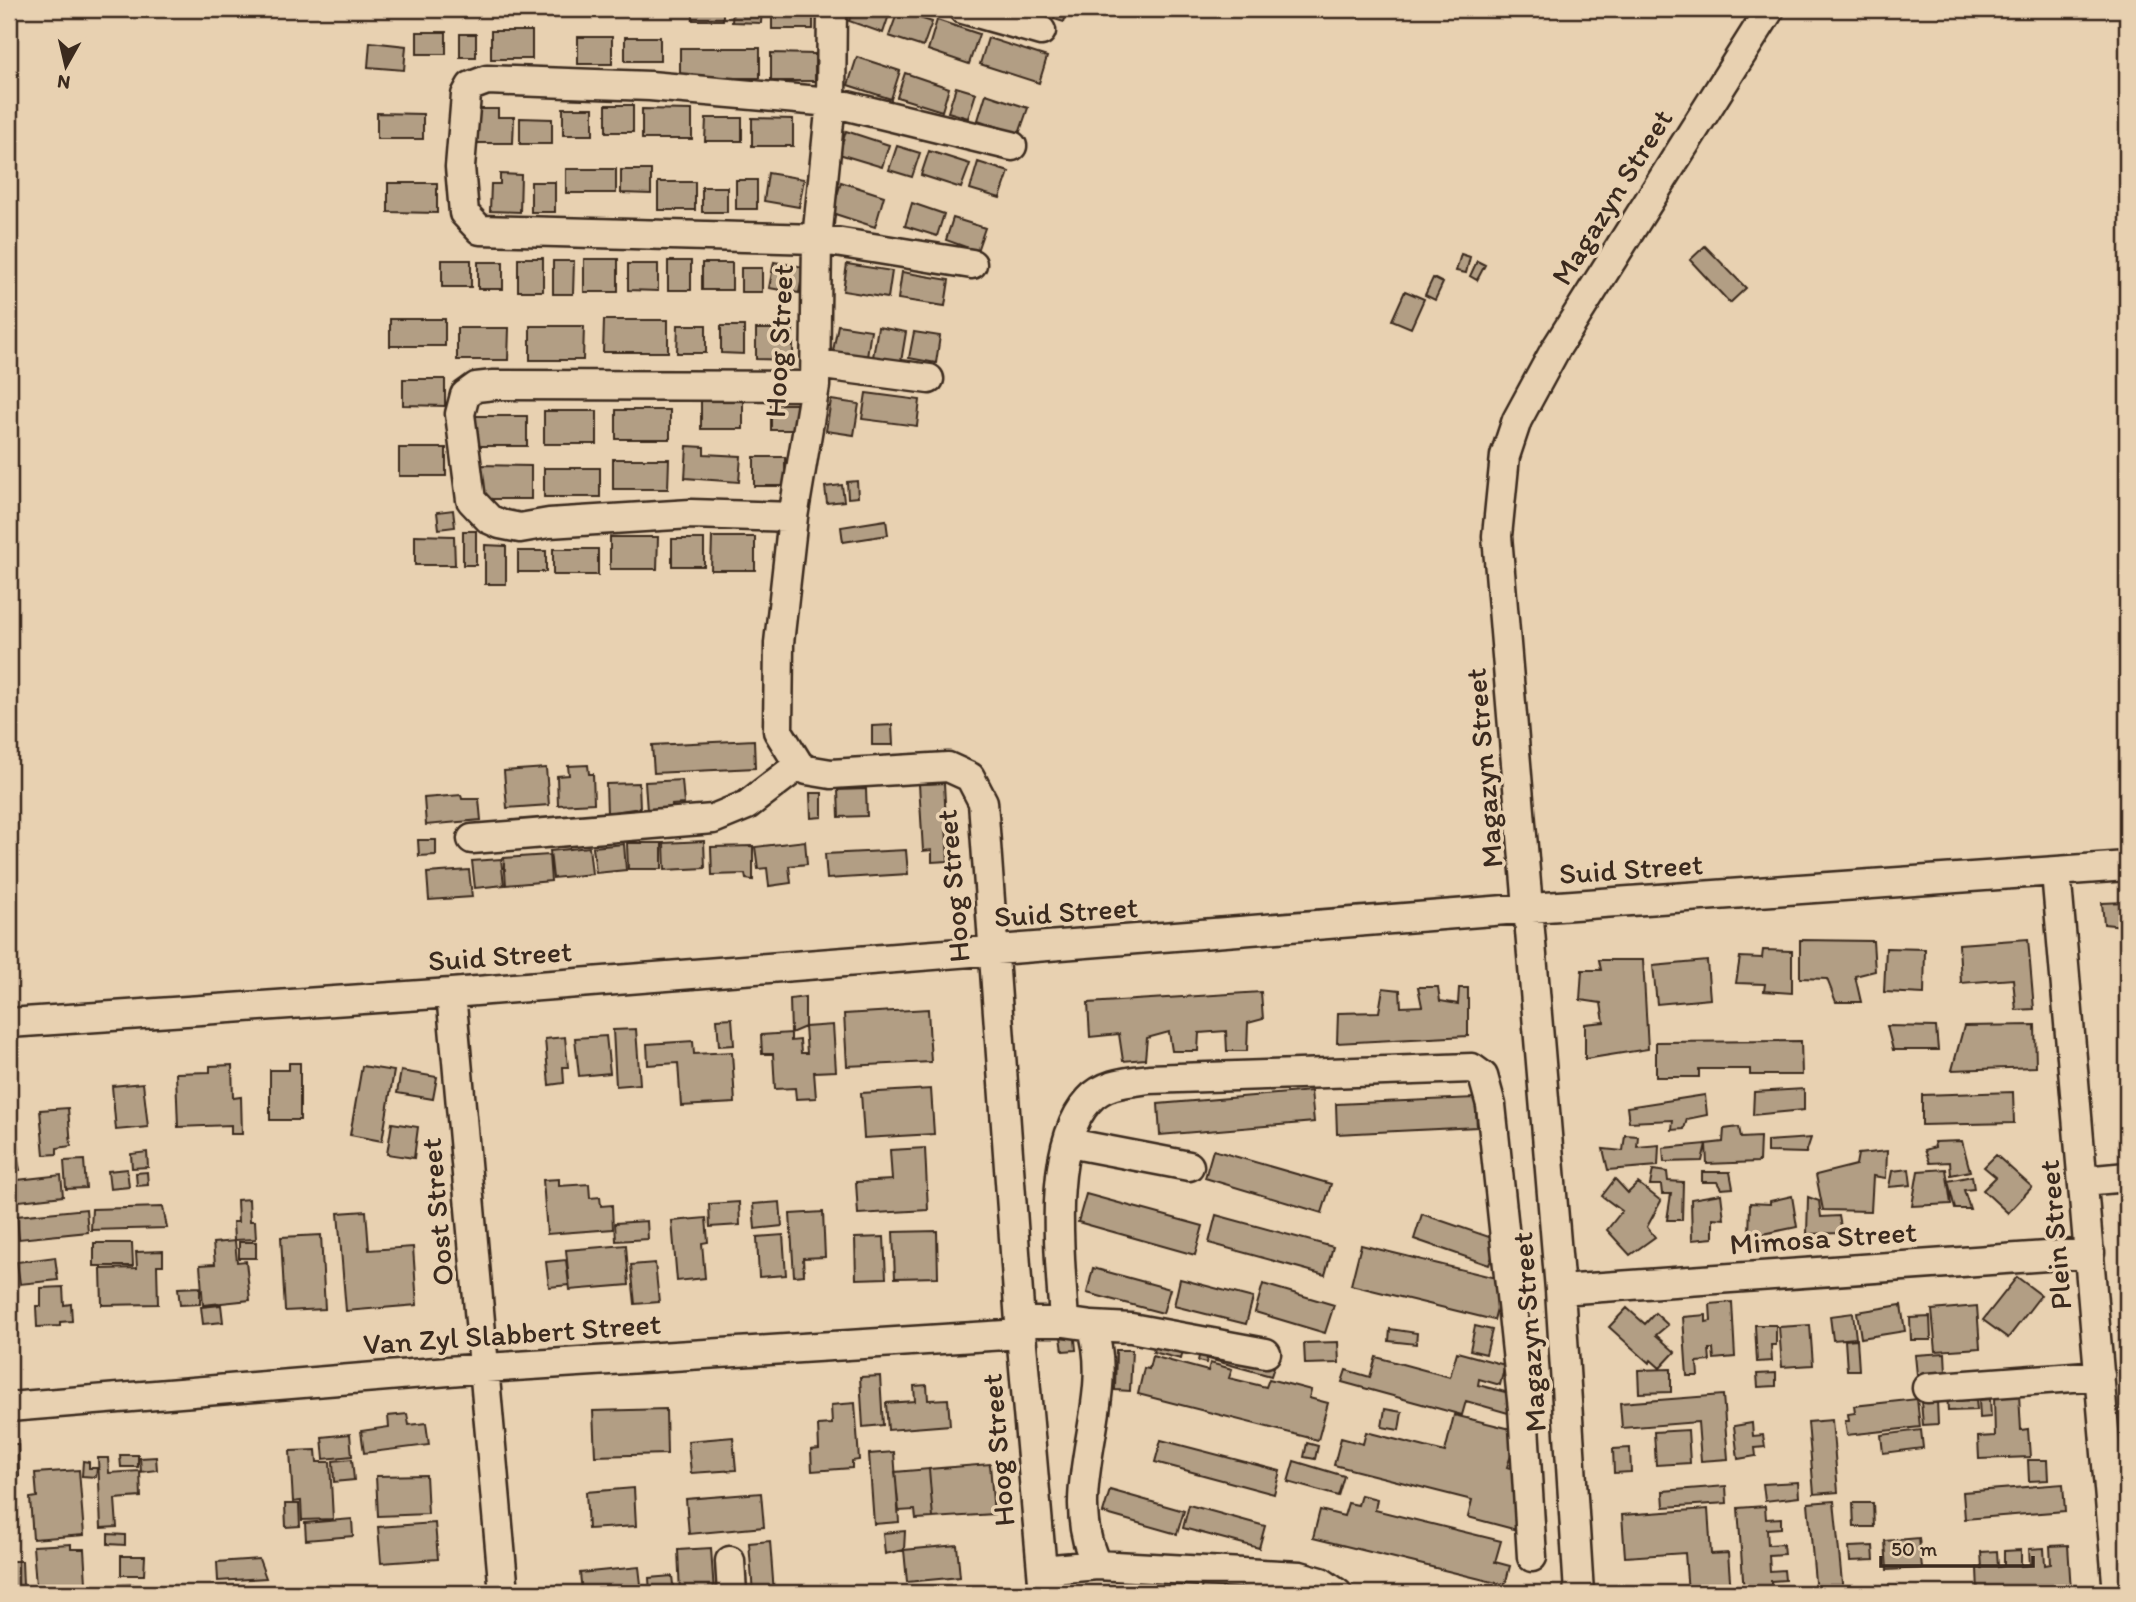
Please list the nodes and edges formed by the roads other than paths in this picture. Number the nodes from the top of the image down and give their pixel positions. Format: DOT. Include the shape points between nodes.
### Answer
graph roads {
  1 [pos="832,9"];
  2 [pos="963,9"];
  3 [pos="1770,9"];
  4 [pos="1041,31"];
  5 [pos="831,102"];
  6 [pos="1012,146"];
  7 [pos="817,239"];
  8 [pos="972,264"];
  9 [pos="815,375"];
  10 [pos="929,379"];
  11 [pos="793,517"];
  12 [pos="799,765"];
  13 [pos="471,839"];
  14 [pos="2127,866"];
  15 [pos="2056,872"];
  16 [pos="1531,908"];
  17 [pos="993,950"];
  18 [pos="451,993"];
  19 [pos="9,1023"];
  20 [pos="1069,1143"];
  21 [pos="1189,1166"];
  22 [pos="2127,1177"];
  23 [pos="2084,1181"];
  24 [pos="2090,1253"];
  25 [pos="1560,1290"];
  26 [pos="1064,1322"];
  27 [pos="1092,1326"];
  28 [pos="1021,1328"];
  29 [pos="1266,1353"];
  30 [pos="485,1368"];
  31 [pos="2100,1375"];
  32 [pos="1927,1388"];
  33 [pos="9,1407"];
  34 [pos="1532,1557"];
  35 [pos="730,1561"];
  36 [pos="1097,1565"];
  37 [pos="1043,1582"];
  38 [pos="503,1593"];
  39 [pos="732,1593"];
  40 [pos="1337,1593"];
  41 [pos="1579,1593"];
  42 [pos="2118,1593"];
  1 -- 5 [label="street, Hoog Street"];
  2 -- 4 [label="street"];
  3 -- 16 [label="street, Magazyn Street" via="1555,350 1517,420 1505,456 1497,536"];
  5 -- 6 [label="street"];
  5 -- 7 [label="street, Hoog Street"];
  5 -- 7 [label="street" via="650,86 487,80 471,86 463,106 460,167 464,213 480,230"];
  7 -- 8 [label="street"];
  7 -- 9 [label="street, Hoog Street"];
  9 -- 10 [label="street"];
  9 -- 11 [label="street, Hoog Street"];
  9 -- 11 [label="street" via="494,385 476,387 465,395 460,414 471,499 489,519 509,527 691,514"];
  11 -- 12 [label="street, Hoog Street" via="777,685 778,731"];
  12 -- 13 [label="street" via="747,805 713,820"];
  12 -- 17 [label="street, Hoog Street" via="831,774 948,767 970,777 983,802"];
  14 -- 15 [label="street, Suid Street"];
  15 -- 16 [label="street, Suid Street"];
  15 -- 23 [label="street, Plein Street"];
  16 -- 17 [label="street, Suid Street"];
  16 -- 25 [label="street, Magazyn Street"];
  17 -- 18 [label="street, Suid Street"];
  17 -- 28 [label="street, Hoog Street"];
  18 -- 19 [label="street, Suid Street"];
  18 -- 30 [label="street, Oost Street"];
  20 -- 21 [label="street"];
  20 -- 26 [label="street" via="1059,1199"];
  20 -- 34 [label="street" via="1088,1101 1113,1085 1149,1079 1464,1066 1479,1072 1491,1105 1523,1409"];
  22 -- 23 [label="street"];
  23 -- 24 [label="street, Plein Street"];
  24 -- 25 [label="street, Mimosa Street"];
  24 -- 31 [label="street, Plein Street"];
  25 -- 41 [label="street, Magazyn Street"];
  26 -- 27 [label="street, Van Zyl Slabbert Street"];
  26 -- 28 [label="street, Van Zyl Slabbert Street"];
  27 -- 29 [label="street, Van Zyl Slabbert Street" via="1131,1328"];
  27 -- 36 [label="street" via="1099,1368 1082,1507 1086,1545"];
  28 -- 30 [label="street, Van Zyl Slabbert Street"];
  28 -- 37 [label="street, Hoog Street"];
  30 -- 33 [label="street, Van Zyl Slabbert Street"];
  30 -- 38 [label="street, Oost Street"];
  31 -- 32 [label="street"];
  31 -- 42 [label="street, Plein Street"];
  35 -- 39 [label="street"];
  36 -- 37 [label="street"];
  36 -- 40 [label="street" via="1300,1576"];
}
